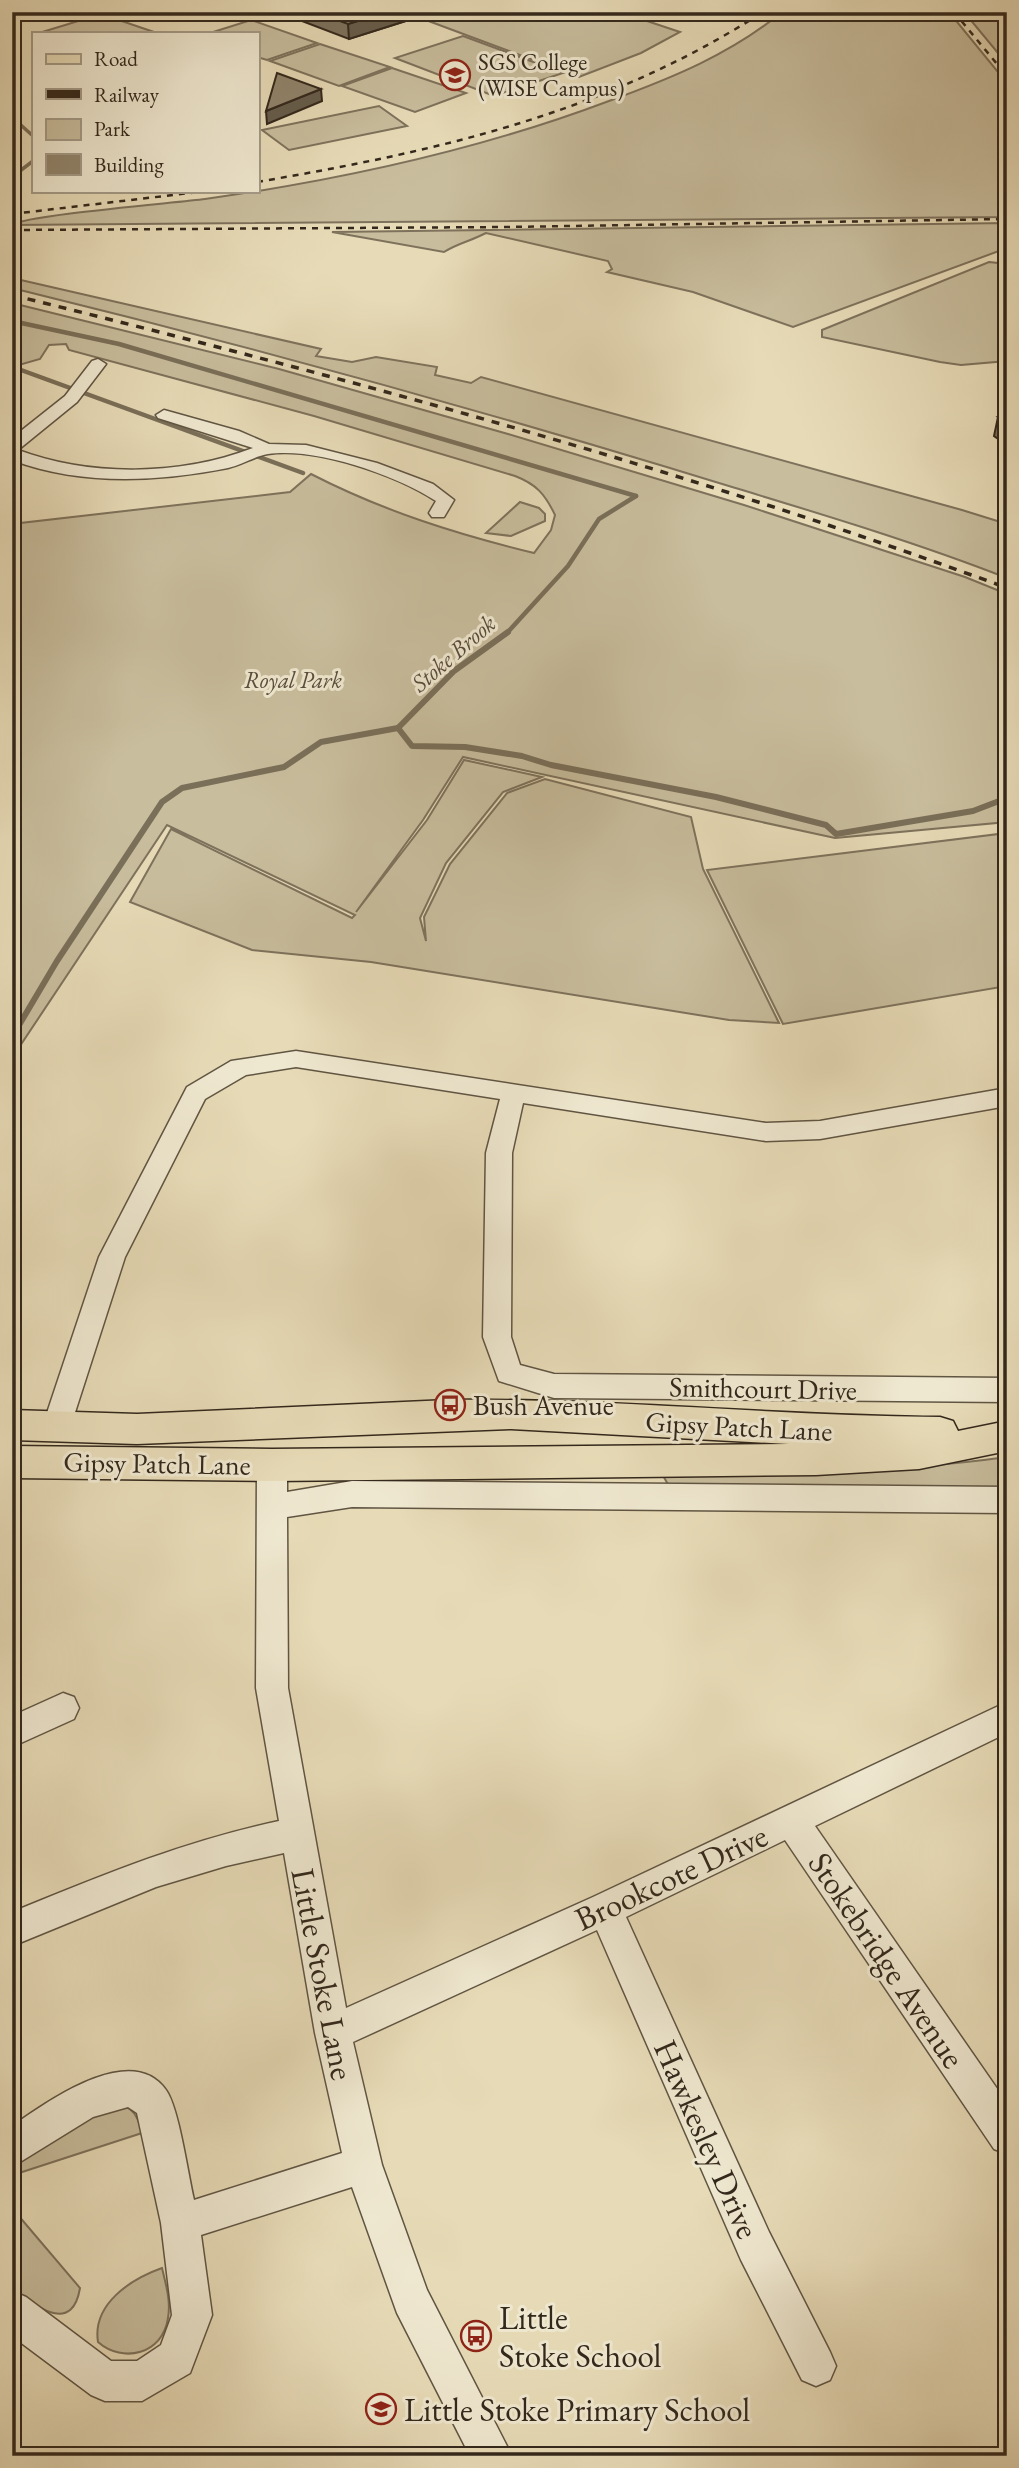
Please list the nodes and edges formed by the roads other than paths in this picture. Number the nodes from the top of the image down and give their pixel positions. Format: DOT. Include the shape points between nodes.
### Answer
graph roads {
  1 [pos="98,364"];
  2 [pos="54,395"];
  3 [pos="71,399"];
  4 [pos="163,415"];
  5 [pos="12,447"];
  6 [pos="265,449"];
  7 [pos="12,454"];
  8 [pos="447,503"];
  9 [pos="513,1095"];
  10 [pos="1007,1097"];
  11 [pos="1007,1390"];
  12 [pos="12,1424"];
  13 [pos="56,1428"];
  14 [pos="178,1429"];
  15 [pos="1007,1434"];
  16 [pos="27,1462"];
  17 [pos="272,1465"];
  18 [pos="1007,1500"];
  19 [pos="271,1507"];
  20 [pos="63,1708"];
  21 [pos="1007,1717"];
  22 [pos="12,1732"];
  23 [pos="791,1819"];
  24 [pos="296,1834"];
  25 [pos="605,1909"];
  26 [pos="12,1929"];
  27 [pos="333,2033"];
  28 [pos="1007,2136"];
  29 [pos="12,2148"];
  30 [pos="363,2165"];
  31 [pos="180,2222"];
  32 [pos="12,2311"];
  33 [pos="816,2366"];
  34 [pos="492,2456"];
  1 -- 3 [label="street"];
  2 -- 3 [label="street"];
  3 -- 5 [label="street"];
  4 -- 6 [label="street" via="251,439"];
  6 -- 7 [label="street" via="228,463 90,475 29,468"];
  6 -- 8 [label="street" via="322,453 413,481"];
  9 -- 10 [label="street" via="766,1132 820,1130"];
  9 -- 11 [label="street, Smithcourt Drive" via="499,1153 497,1337 509,1373 554,1386"];
  9 -- 13 [label="street" via="296,1059 240,1067 196,1093 112,1257"];
  12 -- 13 [label="main road, Gipsy Patch Lane"];
  13 -- 14 [label="main road, Gipsy Patch Lane"];
  13 -- 16 [label="main road, Gipsy Patch Lane"];
  14 -- 15 [label="main road, Gipsy Patch Lane" via="511,1414 840,1432"];
  14 -- 17 [label="main road, Gipsy Patch Lane" via="263,1440"];
  15 -- 17 [label="main road, Gipsy Patch Lane" via="919,1454 816,1459"];
  16 -- 17 [label="main road, Gipsy Patch Lane"];
  17 -- 19 [label="street, Little Stoke Lane"];
  18 -- 19 [label="street" via="352,1494"];
  19 -- 24 [label="street, Little Stoke Lane" via="272,1688"];
  20 -- 22 [label="street"];
  21 -- 23 [label="street, Brookcote Drive"];
  23 -- 25 [label="street, Brookcote Drive"];
  23 -- 28 [label="street, Stokebridge Avenue"];
  24 -- 26 [label="street" via="156,1870"];
  24 -- 27 [label="street, Little Stoke Lane"];
  25 -- 27 [label="street, Brookcote Drive"];
  25 -- 33 [label="street, Hawkesley Drive" via="755,2246"];
  27 -- 30 [label="street, Little Stoke Lane"];
  29 -- 31 [label="street" via="89,2100 125,2088 141,2092 153,2103"];
  30 -- 31 [label="street"];
  30 -- 34 [label="street, Little Stoke Lane" via="411,2299"];
  31 -- 32 [label="street" via="192,2315 176,2359 142,2381 105,2381"];
}
